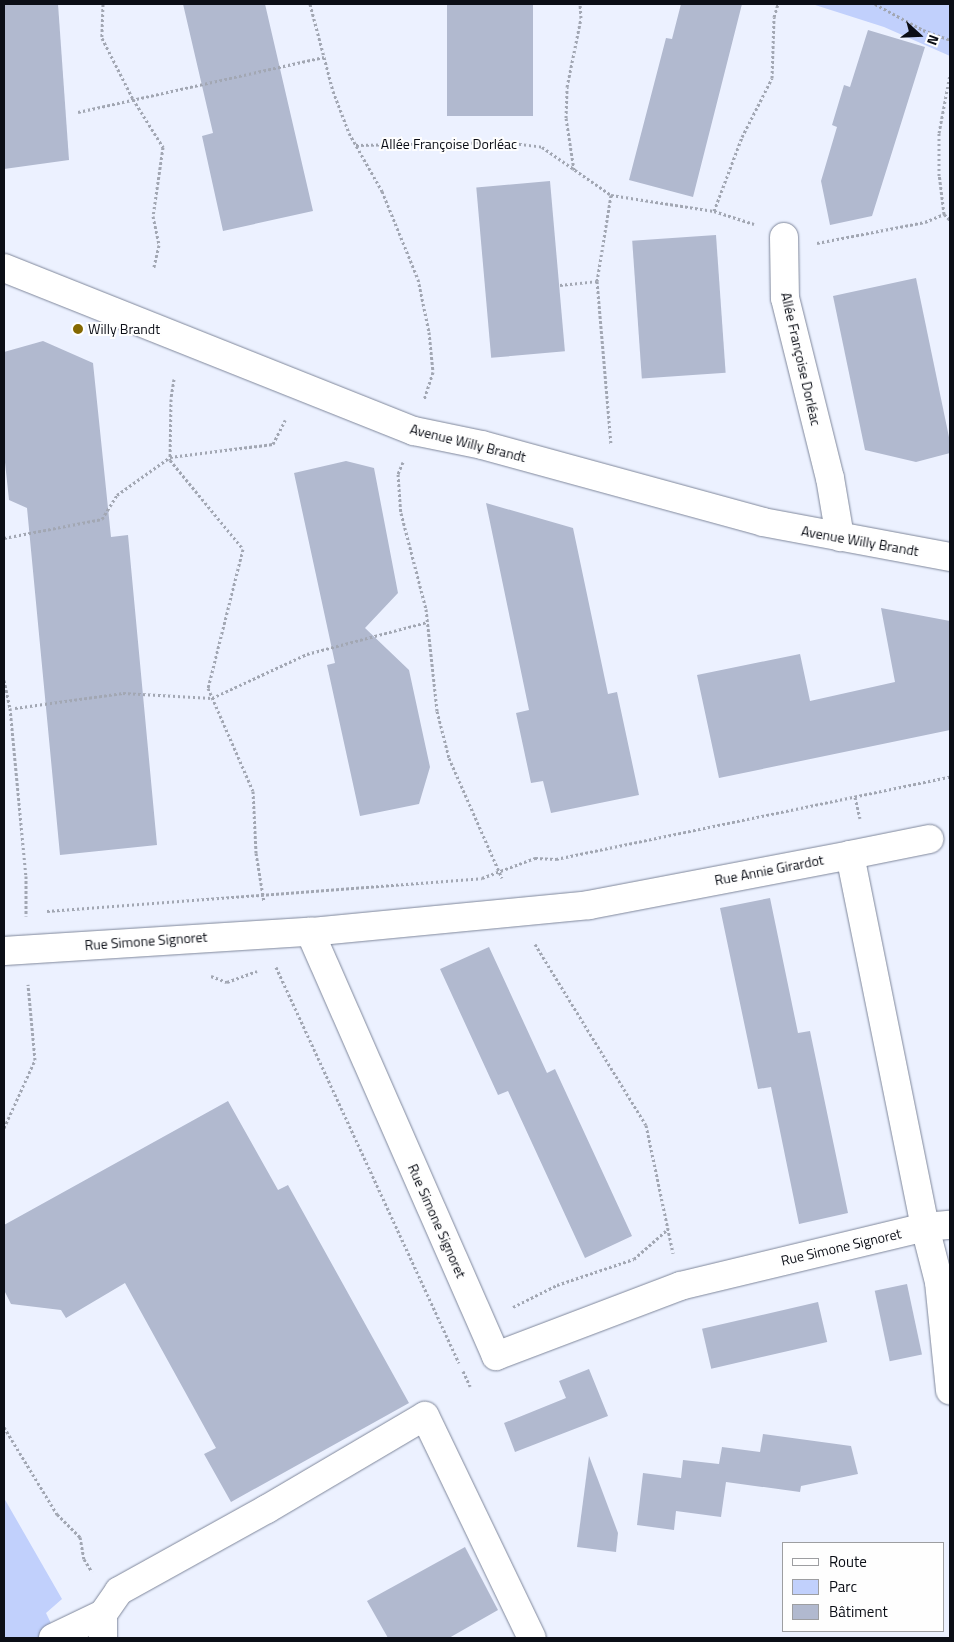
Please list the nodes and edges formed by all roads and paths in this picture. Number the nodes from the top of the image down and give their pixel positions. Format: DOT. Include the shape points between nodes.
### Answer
graph roads {
  1 [pos="102,4"];
  2 [pos="310,4"];
  3 [pos="580,4"];
  4 [pos="778,4"];
  5 [pos="875,4"];
  6 [pos="950,40"];
  7 [pos="324,57"];
  8 [pos="950,74"];
  9 [pos="133,99"];
  10 [pos="78,112"];
  11 [pos="356,145"];
  12 [pos="574,171"];
  13 [pos="611,195"];
  14 [pos="714,211"];
  15 [pos="944,214"];
  16 [pos="950,220"];
  17 [pos="784,237"];
  18 [pos="154,267"];
  19 [pos="4,268"];
  20 [pos="596,282"];
  21 [pos="560,285"];
  22 [pos="174,379"];
  23 [pos="285,420"];
  24 [pos="414,431"];
  25 [pos="170,456"];
  26 [pos="615,484"];
  27 [pos="840,537"];
  28 [pos="4,538"];
  29 [pos="950,557"];
  30 [pos="427,622"];
  31 [pos="4,680"];
  32 [pos="212,698"];
  33 [pos="15,708"];
  34 [pos="950,777"];
  35 [pos="929,839"];
  36 [pos="850,855"];
  37 [pos="499,872"];
  38 [pos="262,895"];
  39 [pos="516,911"];
  40 [pos="26,913"];
  41 [pos="268,932"];
  42 [pos="310,932"];
  43 [pos="15,950"];
  44 [pos="211,976"];
  45 [pos="4,1128"];
  46 [pos="937,1226"];
  47 [pos="668,1229"];
  48 [pos="680,1286"];
  49 [pos="481,1323"];
  50 [pos="447,1337"];
  51 [pos="470,1386"];
  52 [pos="950,1390"];
  53 [pos="4,1427"];
  54 [pos="103,1626"];
  55 [pos="53,1638"];
  56 [pos="532,1638"];
  1 -- 9 [label="path" via="102,38"];
  2 -- 7 [label="path"];
  3 -- 12 [label="path" via="581,18 567,87 566,118"];
  4 -- 14 [label="path" via="774,17 772,78 742,137"];
  5 -- 6 [label="path" via="923,30"];
  7 -- 9 [label="path"];
  7 -- 11 [label="path" via="332,91"];
  8 -- 15 [label="path" via="939,133 939,176"];
  9 -- 10 [label="path"];
  9 -- 18 [label="path" via="163,147 153,216 160,245"];
  11 -- 12 [label="path, Allée Françoise Dorléac" via="504,142 542,146"];
  11 -- 24 [label="path" via="402,236 418,279 429,332 433,372"];
  12 -- 13 [label="path, Allée Françoise Dorléac"];
  13 -- 14 [label="path, Allée Françoise Dorléac"];
  13 -- 20 [label="path"];
  14 -- 17 [label="path, Allée Françoise Dorléac"];
  15 -- 16 [label="path"];
  15 -- 17 [label="path" via="925,222 823,244"];
  17 -- 27 [label="street, Allée Françoise Dorléac" via="785,298 830,478"];
  19 -- 24 [label="street, Avenue Willy Brandt"];
  20 -- 21 [label="path"];
  20 -- 26 [label="path"];
  22 -- 25 [label="path"];
  23 -- 25 [label="path" via="272,444"];
  24 -- 26 [label="street, Avenue Willy Brandt" via="482,445"];
  24 -- 30 [label="path" via="398,474 401,513"];
  25 -- 28 [label="path" via="117,495 102,519"];
  25 -- 32 [label="path" via="243,549 208,688"];
  26 -- 27 [label="street, Avenue Willy Brandt" via="763,522"];
  27 -- 29 [label="street, Avenue Willy Brandt"];
  30 -- 32 [label="path" via="307,654"];
  30 -- 37 [label="path" via="437,711 449,758"];
  31 -- 40 [label="path" via="10,708 26,876"];
  32 -- 33 [label="path" via="124,694"];
  32 -- 38 [label="path" via="253,792"];
  34 -- 37 [label="path" via="556,859 535,858"];
  35 -- 36 [label="street, Rue Annie Girardot"];
  36 -- 39 [label="street, Rue Annie Girardot" via="589,905"];
  36 -- 46 [label="street"];
  37 -- 38 [label="path" via="482,878"];
  37 -- 39 [label="path"];
  38 -- 40 [label="path"];
  38 -- 41 [label="path"];
  39 -- 42 [label="street, Rue Annie Girardot"];
  39 -- 47 [label="path" via="646,1125"];
  40 -- 43 [label="path"];
  41 -- 42 [label="street, Rue Simone Signoret"];
  41 -- 43 [label="street, Rue Simone Signoret"];
  42 -- 49 [label="street, Rue Simone Signoret"];
  43 -- 45 [label="path" via="35,1060"];
  44 -- 50 [label="path" via="227,982 275,965"];
  46 -- 48 [label="street, Rue Simone Signoret"];
  46 -- 52 [label="street"];
  47 -- 48 [label="path"];
  47 -- 49 [label="path" via="634,1259 557,1285"];
  48 -- 49 [label="street, Rue Simone Signoret" via="496,1356"];
  49 -- 50 [label="path"];
  50 -- 51 [label="path"];
  53 -- 54 [label="path" via="57,1514 80,1537 84,1559 98,1581"];
  54 -- 55 [label="street"];
  54 -- 56 [label="street" via="119,1591 425,1416"];
}
